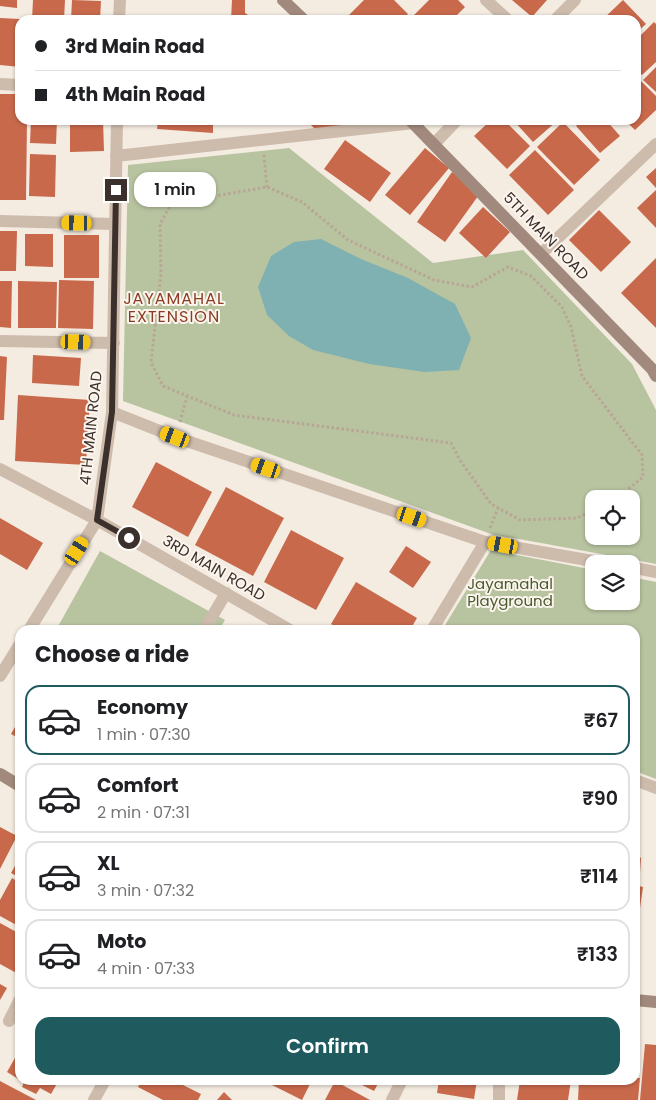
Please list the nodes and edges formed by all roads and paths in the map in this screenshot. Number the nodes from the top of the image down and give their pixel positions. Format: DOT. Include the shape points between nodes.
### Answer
graph roads {
  1 [pos="120,0"];
  2 [pos="283,0"];
  3 [pos="486,0"];
  4 [pos="575,0"];
  5 [pos="119,15"];
  6 [pos="299,15"];
  7 [pos="502,15"];
  8 [pos="560,15"];
  9 [pos="0,84"];
  10 [pos="15,85"];
  11 [pos="117,125"];
  12 [pos="387,125"];
  13 [pos="415,125"];
  14 [pos="452,125"];
  15 [pos="263,140"];
  16 [pos="434,144"];
  17 [pos="656,144"];
  18 [pos="116,156"];
  19 [pos="267,187"];
  20 [pos="0,221"];
  21 [pos="115,224"];
  22 [pos="541,254"];
  23 [pos="0,341"];
  24 [pos="114,344"];
  25 [pos="655,370"];
  26 [pos="188,396"];
  27 [pos="112,412"];
  28 [pos="175,437"];
  29 [pos="0,469"];
  30 [pos="627,490"];
  31 [pos="585,514"];
  32 [pos="97,520"];
  33 [pos="485,542"];
  34 [pos="585,560"];
  35 [pos="640,569"];
  36 [pos="656,572"];
  37 [pos="226,593"];
  38 [pos="32,625"];
  39 [pos="207,625"];
  40 [pos="281,625"];
  41 [pos="435,625"];
  42 [pos="15,652"];
  43 [pos="0,676"];
  44 [pos="0,774"];
  45 [pos="640,782"];
  46 [pos="15,783"];
  47 [pos="656,788"];
  48 [pos="640,1000"];
  49 [pos="656,1002"];
  50 [pos="15,1008"];
  51 [pos="8,1021"];
  52 [pos="102,1085"];
  53 [pos="400,1085"];
  54 [pos="499,1085"];
  55 [pos="94,1100"];
  56 [pos="392,1100"];
  57 [pos="499,1100"];
  1 -- 5 [label="street"];
  2 -- 6 [label="street"];
  3 -- 7 [label="street"];
  4 -- 8 [label="street"];
  9 -- 10 [label="street"];
  11 -- 18 [label="street, 4TH MAIN ROAD"];
  12 -- 15 [label="street"];
  13 -- 16 [label="street, 5TH MAIN ROAD"];
  14 -- 16 [label="street"];
  15 -- 18 [label="street"];
  15 -- 19 [label="path"];
  16 -- 22 [label="street, 5TH MAIN ROAD"];
  17 -- 22 [label="street"];
  18 -- 21 [label="street, 4TH MAIN ROAD"];
  19 -- 26 [label="path" via="173,201 160,224 161,274 151,362 163,386"];
  19 -- 30 [label="path" via="302,202 348,240 434,280 472,287 508,267 531,276 562,308 572,327 582,376 642,455 643,477"];
  20 -- 21 [label="street"];
  21 -- 24 [label="street, 4TH MAIN ROAD"];
  22 -- 25 [label="street, 5TH MAIN ROAD"];
  23 -- 24 [label="street"];
  24 -- 27 [label="street, 4TH MAIN ROAD"];
  26 -- 28 [label="path"];
  26 -- 31 [label="path" via="234,416 451,444 491,504 520,520 577,518"];
  27 -- 28 [label="street"];
  27 -- 32 [label="street, 4TH MAIN ROAD"];
  28 -- 33 [label="street"];
  29 -- 32 [label="street, 3RD MAIN ROAD"];
  32 -- 37 [label="street, 3RD MAIN ROAD"];
  32 -- 38 [label="street, 4TH MAIN ROAD"];
  33 -- 34 [label="street"];
  33 -- 41 [label="street"];
  35 -- 36 [label="street"];
  37 -- 39 [label="street"];
  37 -- 40 [label="street, 3RD MAIN ROAD"];
  42 -- 43 [label="street"];
  44 -- 46 [label="street"];
  45 -- 47 [label="street"];
  48 -- 49 [label="street"];
  50 -- 51 [label="street"];
  52 -- 55 [label="street"];
  53 -- 56 [label="street"];
  54 -- 57 [label="street"];
}
